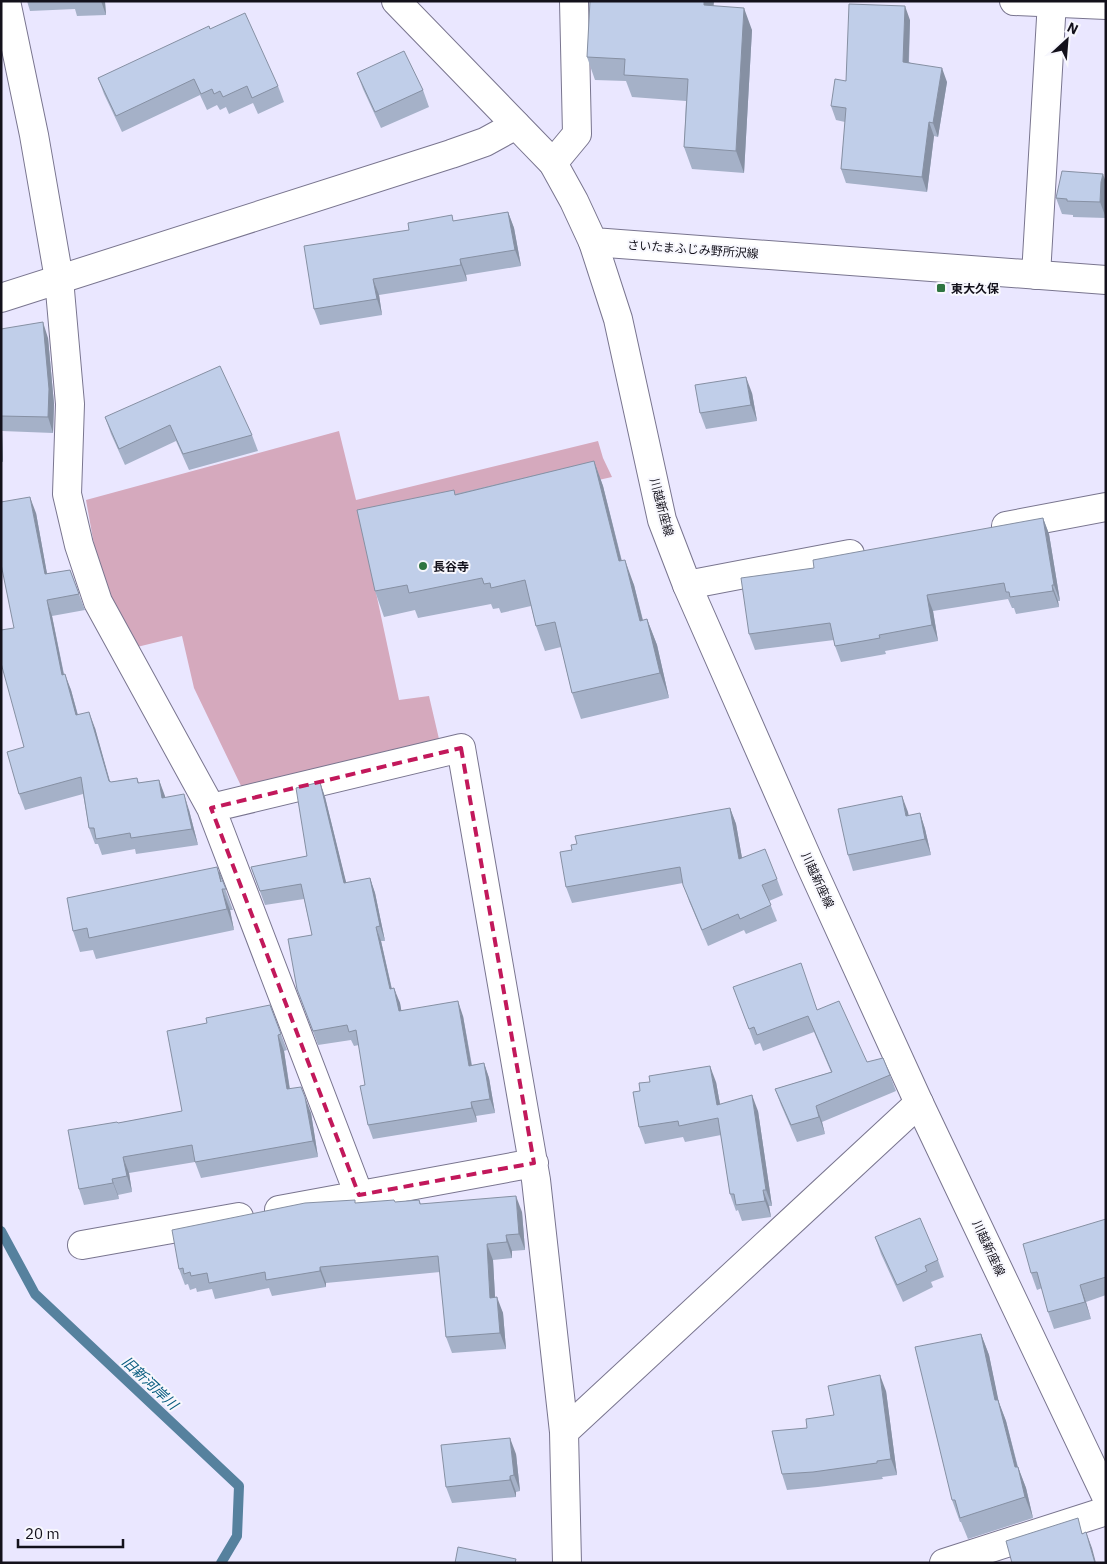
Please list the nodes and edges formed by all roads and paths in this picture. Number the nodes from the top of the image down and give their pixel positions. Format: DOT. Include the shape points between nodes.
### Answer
graph roads {
  1 [pos="6,1"];
  2 [pos="396,1"];
  3 [pos="574,1"];
  4 [pos="1014,1"];
  5 [pos="1052,2"];
  6 [pos="1106,5"];
  7 [pos="516,125"];
  8 [pos="553,163"];
  9 [pos="593,242"];
  10 [pos="1036,275"];
  11 [pos="59,279"];
  12 [pos="1106,280"];
  13 [pos="1,298"];
  14 [pos="1106,507"];
  15 [pos="979,530"];
  16 [pos="872,550"];
  17 [pos="687,585"];
  18 [pos="211,808"];
  19 [pos="920,1103"];
  20 [pos="534,1164"];
  21 [pos="359,1195"];
  22 [pos="82,1245"];
  23 [pos="564,1432"];
  24 [pos="1106,1496"];
  25 [pos="1106,1511"];
  26 [pos="567,1563"];
  27 [pos="944,1563"];
  1 -- 11 [label="street"];
  2 -- 7 [label="street"];
  3 -- 8 [label="street" via="577,134"];
  4 -- 5 [label="street"];
  5 -- 6 [label="street"];
  5 -- 10 [label="street"];
  7 -- 8 [label="street"];
  7 -- 11 [label="street" via="485,142 451,154"];
  8 -- 9 [label="street"];
  9 -- 10 [label="street, さいたまふじみ野所沢線"];
  9 -- 17 [label="street, 川越新座線" via="618,319 662,520"];
  10 -- 12 [label="street, さいたまふじみ野所沢線"];
  11 -- 13 [label="street"];
  11 -- 18 [label="street" via="70,404 68,494 79,545 98,602"];
  14 -- 15 [label="street"];
  16 -- 17 [label="street"];
  17 -- 19 [label="street, 川越新座線"];
  18 -- 20 [label="street" via="461,748"];
  18 -- 21 [label="street"];
  19 -- 23 [label="street"];
  19 -- 24 [label="street, 川越新座線"];
  20 -- 21 [label="street"];
  20 -- 23 [label="street"];
  21 -- 22 [label="street"];
  23 -- 26 [label="street"];
  25 -- 27 [label="street"];
}
